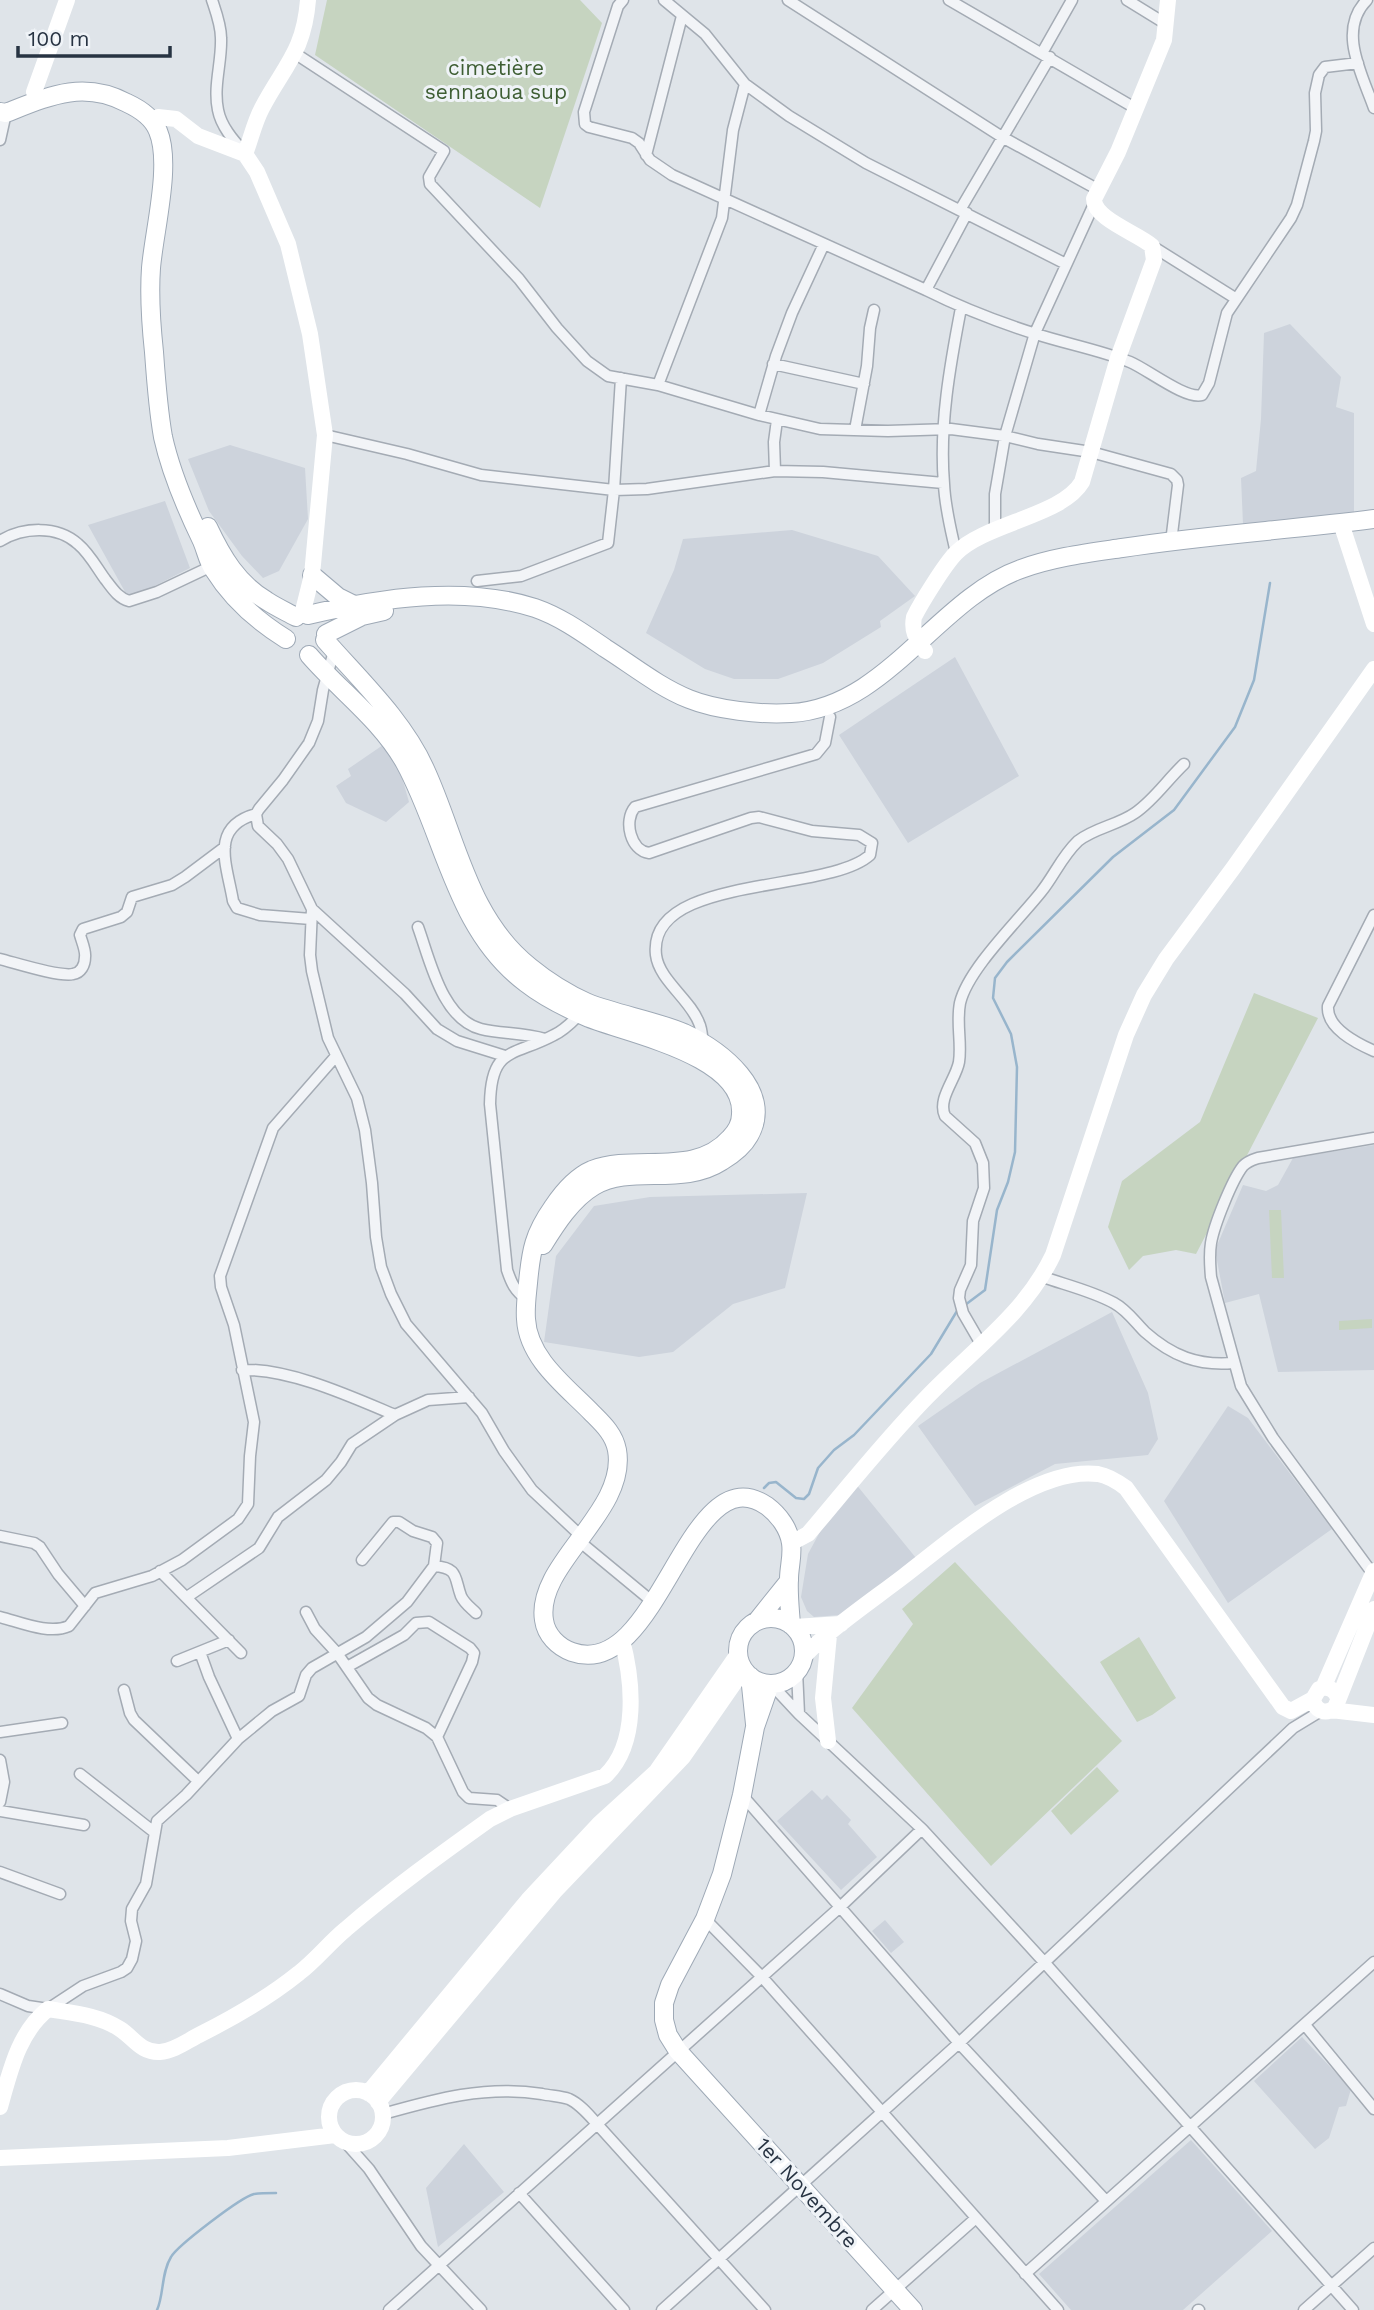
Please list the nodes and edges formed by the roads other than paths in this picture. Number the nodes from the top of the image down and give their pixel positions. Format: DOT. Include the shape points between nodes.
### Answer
graph roads {
  1 [pos="67,0"];
  2 [pos="212,0"];
  3 [pos="307,0"];
  4 [pos="623,0"];
  5 [pos="664,0"];
  6 [pos="788,0"];
  7 [pos="949,0"];
  8 [pos="1072,0"];
  9 [pos="1127,0"];
  10 [pos="1168,0"];
  11 [pos="1367,0"];
  12 [pos="682,16"];
  13 [pos="1166,24"];
  14 [pos="296,54"];
  15 [pos="1046,55"];
  16 [pos="1358,63"];
  17 [pos="746,84"];
  18 [pos="34,92"];
  19 [pos="1135,108"];
  20 [pos="1374,108"];
  21 [pos="2,110"];
  22 [pos="158,117"];
  23 [pos="1002,137"];
  24 [pos="0,140"];
  25 [pos="245,154"];
  26 [pos="646,155"];
  27 [pos="1096,197"];
  28 [pos="725,200"];
  29 [pos="964,211"];
  30 [pos="824,244"];
  31 [pos="1152,246"];
  32 [pos="1066,264"];
  33 [pos="926,290"];
  34 [pos="1235,298"];
  35 [pos="961,308"];
  36 [pos="874,310"];
  37 [pos="1035,334"];
  38 [pos="1118,358"];
  39 [pos="773,364"];
  40 [pos="621,378"];
  41 [pos="864,384"];
  42 [pos="658,385"];
  43 [pos="759,415"];
  44 [pos="777,420"];
  45 [pos="943,429"];
  46 [pos="855,430"];
  47 [pos="325,435"];
  48 [pos="1005,436"];
  49 [pos="1091,452"];
  50 [pos="775,471"];
  51 [pos="943,483"];
  52 [pos="614,490"];
  53 [pos="1374,519"];
  54 [pos="1344,528"];
  55 [pos="1374,529"];
  56 [pos="995,530"];
  57 [pos="1319,531"];
  58 [pos="0,541"];
  59 [pos="1171,542"];
  60 [pos="956,553"];
  61 [pos="218,562"];
  62 [pos="312,575"];
  63 [pos="477,580"];
  64 [pos="354,605"];
  65 [pos="302,616"];
  66 [pos="1374,624"];
  67 [pos="286,639"];
  68 [pos="328,642"];
  69 [pos="922,647"];
  70 [pos="309,655"];
  71 [pos="1374,669"];
  72 [pos="327,676"];
  73 [pos="830,717"];
  74 [pos="1184,764"];
  75 [pos="256,814"];
  76 [pos="225,847"];
  77 [pos="312,914"];
  78 [pos="1374,915"];
  79 [pos="418,927"];
  80 [pos="0,960"];
  81 [pos="580,1014"];
  82 [pos="545,1039"];
  83 [pos="703,1044"];
  84 [pos="1374,1051"];
  85 [pos="336,1056"];
  86 [pos="505,1056"];
  87 [pos="1374,1138"];
  88 [pos="531,1258"];
  89 [pos="1043,1277"];
  90 [pos="527,1299"];
  91 [pos="981,1344"];
  92 [pos="1233,1363"];
  93 [pos="242,1370"];
  94 [pos="469,1397"];
  95 [pos="395,1415"];
  96 [pos="0,1536"];
  97 [pos="580,1539"];
  98 [pos="791,1543"];
  99 [pos="362,1560"];
  100 [pos="434,1566"];
  101 [pos="160,1571"];
  102 [pos="1373,1572"];
  103 [pos="789,1581"];
  104 [pos="187,1597"];
  105 [pos="654,1603"];
  106 [pos="85,1606"];
  107 [pos="1374,1609"];
  108 [pos="306,1612"];
  109 [pos="476,1613"];
  110 [pos="0,1617"];
  111 [pos="757,1621"];
  112 [pos="792,1626"];
  113 [pos="835,1630"];
  114 [pos="229,1640"];
  115 [pos="622,1640"];
  116 [pos="200,1652"];
  117 [pos="241,1653"];
  118 [pos="337,1653"];
  119 [pos="177,1661"];
  120 [pos="800,1664"];
  121 [pos="744,1666"];
  122 [pos="347,1667"];
  123 [pos="771,1684"];
  124 [pos="124,1690"];
  125 [pos="1327,1701"];
  126 [pos="1291,1711"];
  127 [pos="1374,1713"];
  128 [pos="799,1714"];
  129 [pos="62,1723"];
  130 [pos="755,1727"];
  131 [pos="1293,1728"];
  132 [pos="0,1732"];
  133 [pos="438,1737"];
  134 [pos="238,1739"];
  135 [pos="828,1741"];
  136 [pos="0,1760"];
  137 [pos="80,1774"];
  138 [pos="198,1781"];
  139 [pos="742,1795"];
  140 [pos="0,1802"];
  141 [pos="510,1809"];
  142 [pos="0,1811"];
  143 [pos="84,1825"];
  144 [pos="922,1829"];
  145 [pos="154,1832"];
  146 [pos="0,1872"];
  147 [pos="60,1894"];
  148 [pos="839,1908"];
  149 [pos="705,1919"];
  150 [pos="1044,1962"];
  151 [pos="1374,1962"];
  152 [pos="762,1977"];
  153 [pos="0,1994"];
  154 [pos="48,2009"];
  155 [pos="1305,2025"];
  156 [pos="959,2043"];
  157 [pos="678,2052"];
  158 [pos="376,2103"];
  159 [pos="0,2107"];
  160 [pos="1374,2109"];
  161 [pos="881,2114"];
  162 [pos="597,2124"];
  163 [pos="1190,2128"];
  164 [pos="340,2139"];
  165 [pos="0,2158"];
  166 [pos="800,2186"];
  167 [pos="519,2193"];
  168 [pos="1106,2201"];
  169 [pos="976,2218"];
  170 [pos="1374,2248"];
  171 [pos="718,2258"];
  172 [pos="439,2264"];
  173 [pos="1025,2274"];
  174 [pos="1332,2286"];
  175 [pos="895,2290"];
  176 [pos="389,2310"];
  177 [pos="481,2310"];
  178 [pos="624,2310"];
  179 [pos="662,2310"];
  180 [pos="765,2310"];
  181 [pos="872,2310"];
  182 [pos="913,2310"];
  183 [pos="1058,2310"];
  184 [pos="1304,2310"];
  185 [pos="1353,2310"];
  1 -- 18 [label="main road"];
  2 -- 25 [label="street" via="221,38 217,108"];
  3 -- 14 [label="main road"];
  4 -- 26 [label="street" via="583,119 589,127 632,138"];
  5 -- 12 [label="street"];
  6 -- 23 [label="street"];
  7 -- 15 [label="street"];
  8 -- 15 [label="street"];
  9 -- 13 [label="street"];
  10 -- 13 [label="main road"];
  11 -- 16 [label="street" via="1353,21"];
  12 -- 17 [label="street" via="705,34"];
  12 -- 26 [label="street"];
  13 -- 19 [label="main road" via="1164,40"];
  14 -- 25 [label="main road" via="259,115"];
  14 -- 40 [label="street" via="444,151 429,177 430,184 519,279 587,361 608,376"];
  15 -- 19 [label="street"];
  15 -- 23 [label="street"];
  16 -- 20 [label="street"];
  16 -- 34 [label="street" via="1325,67 1319,75 1316,131 1297,205"];
  17 -- 28 [label="street" via="733,130"];
  17 -- 29 [label="street" via="827,141"];
  18 -- 21 [label="main road"];
  18 -- 22 [label="main road" via="89,80 110,84 146,103"];
  19 -- 27 [label="main road"];
  21 -- 24 [label="street"];
  21 -- 61 [label="main road" via="66,92 89,91 139,109 158,130 163,149 162,182 150,316 163,438 175,477"];
  22 -- 25 [label="main road" via="176,119 198,136"];
  22 -- 61 [label="main road" via="168,134 170,151 160,343 172,433 217,546"];
  23 -- 27 [label="street"];
  23 -- 29 [label="street"];
  25 -- 47 [label="main road" via="275,210 295,268"];
  26 -- 28 [label="street" via="672,174"];
  27 -- 31 [label="main road" via="1103,217"];
  27 -- 32 [label="street"];
  28 -- 30 [label="street"];
  28 -- 42 [label="street" via="713,245"];
  29 -- 32 [label="street"];
  29 -- 33 [label="street"];
  30 -- 33 [label="street"];
  30 -- 39 [label="street"];
  31 -- 34 [label="street"];
  31 -- 38 [label="main road" via="1154,260"];
  32 -- 37 [label="street"];
  33 -- 35 [label="street"];
  34 -- 38 [label="street" via="1202,395 1191,396"];
  35 -- 37 [label="street"];
  35 -- 45 [label="street"];
  36 -- 41 [label="street"];
  37 -- 38 [label="street"];
  37 -- 48 [label="street"];
  38 -- 49 [label="main road"];
  39 -- 41 [label="street"];
  39 -- 43 [label="street"];
  40 -- 42 [label="street"];
  40 -- 52 [label="street"];
  41 -- 46 [label="street"];
  42 -- 43 [label="street"];
  43 -- 44 [label="street"];
  44 -- 46 [label="street"];
  44 -- 50 [label="street"];
  45 -- 46 [label="street"];
  45 -- 48 [label="street"];
  45 -- 51 [label="street"];
  47 -- 52 [label="street" via="481,475"];
  47 -- 62 [label="main road"];
  48 -- 49 [label="street"];
  48 -- 56 [label="street" via="995,494"];
  49 -- 56 [label="main road" via="1082,482 1072,496"];
  49 -- 59 [label="street" via="1171,474 1177,480"];
  50 -- 51 [label="street"];
  50 -- 52 [label="street"];
  51 -- 60 [label="street"];
  52 -- 63 [label="street" via="608,543 521,576"];
  53 -- 54 [label="main road"];
  54 -- 55 [label="main road"];
  54 -- 57 [label="main road"];
  54 -- 66 [label="main road"];
  56 -- 60 [label="main road"];
  57 -- 59 [label="main road"];
  57 -- 69 [label="main road" via="1045,571 994,596"];
  58 -- 61 [label="street" via="29,530 60,534 78,544 117,595 129,601"];
  59 -- 69 [label="main road" via="1053,559 1018,570 984,589"];
  60 -- 69 [label="main road" via="914,617 914,635"];
  61 -- 65 [label="main road" via="252,591"];
  61 -- 67 [label="main road" via="236,600"];
  62 -- 64 [label="main road"];
  62 -- 65 [label="main road"];
  64 -- 65 [label="main road"];
  64 -- 69 [label="main road" via="429,596 500,599 567,622 691,700 766,713 817,710 840,701"];
  65 -- 67 [label="main road" via="288,626"];
  65 -- 68 [label="main road" via="318,620"];
  67 -- 70 [label="main road" via="292,650"];
  68 -- 70 [label="main road"];
  68 -- 72 [label="street"];
  68 -- 73 [label="main road" via="362,617 384,611 460,606 501,611 538,620 567,634 683,709 774,723"];
  68 -- 83 [label="main road" via="404,732 425,768 468,884 505,944 529,967 586,1002 684,1033"];
  69 -- 73 [label="main road" via="891,682"];
  70 -- 72 [label="main road"];
  71 -- 89 [label="main road" via="1144,995"];
  72 -- 75 [label="street" via="309,743"];
  72 -- 81 [label="main road" via="386,734 403,759 470,916 487,942 527,984"];
  73 -- 83 [label="street" via="825,743 816,754 635,807 630,813 635,846 649,853 759,817 812,831 859,835 872,843 870,855 849,868 702,899 683,908 662,928 656,958 663,974 688,1002"];
  74 -- 91 [label="street" via="1135,814 1081,839 1069,850 1042,891 987,955 964,992 958,1068 942,1105 945,1116 975,1143 983,1163 984,1188 973,1221 971,1265 959,1298"];
  75 -- 76 [label="street" via="230,828"];
  75 -- 77 [label="street" via="258,826 288,859"];
  76 -- 77 [label="street" via="237,908 260,915"];
  76 -- 80 [label="street" via="172,885 132,897 121,917 83,929 80,935 86,956 78,973"];
  77 -- 85 [label="street" via="312,971 321,1016"];
  77 -- 86 [label="street" via="395,985 437,1029 457,1041"];
  78 -- 84 [label="street" via="1327,1013 1335,1026"];
  79 -- 82 [label="street" via="438,981 460,1018 482,1029"];
  81 -- 82 [label="street"];
  81 -- 88 [label="main road" via="691,1054 730,1083 741,1113 727,1142 703,1156 620,1165 579,1178 541,1225 533,1239"];
  82 -- 86 [label="street"];
  83 -- 88 [label="main road" via="729,1063 753,1095 756,1111 748,1138 733,1154 701,1172 622,1177 594,1186 561,1218"];
  85 -- 93 [label="street" via="273,1128 221,1269 221,1287"];
  85 -- 94 [label="street" via="357,1098 365,1130 376,1237 391,1294 406,1324"];
  86 -- 90 [label="street" via="492,1075 490,1104 507,1270 519,1294"];
  87 -- 92 [label="street" via="1258,1158 1241,1168 1211,1242 1209,1260"];
  88 -- 90 [label="main road"];
  89 -- 91 [label="main road" via="1015,1313"];
  89 -- 92 [label="street" via="1111,1301 1184,1357 1215,1365"];
  90 -- 97 [label="main road" via="528,1333 539,1356 604,1425 618,1454 613,1489"];
  91 -- 98 [label="main road" via="913,1411 808,1534"];
  92 -- 102 [label="street" via="1241,1386 1273,1438"];
  93 -- 95 [label="street" via="279,1374"];
  93 -- 101 [label="street" via="254,1422 248,1504 238,1519"];
  94 -- 95 [label="street" via="428,1400"];
  94 -- 97 [label="street" via="532,1490"];
  95 -- 104 [label="street" via="352,1444 326,1480 278,1517 259,1548"];
  96 -- 106 [label="street" via="40,1547"];
  97 -- 105 [label="street"];
  97 -- 115 [label="main road" via="548,1592 544,1623 551,1637 576,1654 596,1655"];
  98 -- 103 [label="main road"];
  98 -- 105 [label="main road" via="771,1509 742,1498 726,1501 704,1519"];
  99 -- 100 [label="street" via="389,1525 399,1522 437,1543"];
  100 -- 109 [label="street" via="454,1572 462,1599"];
  100 -- 118 [label="street" via="391,1618"];
  101 -- 104 [label="street"];
  101 -- 106 [label="street" via="100,1591"];
  102 -- 125 [label="main road"];
  103 -- 111 [label="main road"];
  103 -- 112 [label="main road"];
  104 -- 114 [label="street"];
  105 -- 115 [label="main road"];
  106 -- 110 [label="street" via="64,1629"];
  107 -- 125 [label="main road"];
  108 -- 118 [label="street"];
  111 -- 112 [label="main road" via="780,1619"];
  111 -- 121 [label="main road" via="743,1634"];
  112 -- 113 [label="main road"];
  112 -- 120 [label="main road" via="802,1640"];
  113 -- 120 [label="main road"];
  113 -- 126 [label="main road" via="1003,1502 1054,1480 1096,1474 1126,1488 1283,1707"];
  113 -- 135 [label="main road" via="823,1698"];
  114 -- 116 [label="street"];
  114 -- 117 [label="street"];
  115 -- 141 [label="main road" via="629,1706 627,1737 615,1767 590,1783"];
  116 -- 119 [label="street"];
  116 -- 134 [label="street"];
  118 -- 122 [label="street"];
  118 -- 134 [label="street" via="312,1668 299,1696"];
  120 -- 123 [label="main road" via="786,1680"];
  120 -- 128 [label="street"];
  121 -- 123 [label="main road" via="759,1681"];
  121 -- 130 [label="main road"];
  121 -- 158 [label="main road" via="656,1772 599,1824"];
  122 -- 133 [label="street" via="377,1705"];
  122 -- 133 [label="street" via="404,1635 416,1623 429,1622 470,1648 472,1662"];
  123 -- 128 [label="street"];
  123 -- 130 [label="main road"];
  124 -- 138 [label="street" via="134,1720"];
  125 -- 126 [label="main road"];
  125 -- 127 [label="main road"];
  125 -- 131 [label="street"];
  126 -- 131 [label="street"];
  128 -- 135 [label="street"];
  129 -- 132 [label="street"];
  130 -- 139 [label="main road, 1er Novembre"];
  131 -- 150 [label="street"];
  133 -- 141 [label="street" via="468,1798 497,1800"];
  134 -- 138 [label="street"];
  135 -- 144 [label="street"];
  136 -- 140 [label="street" via="4,1782"];
  137 -- 145 [label="street"];
  138 -- 145 [label="street" via="163,1814"];
  139 -- 148 [label="street"];
  139 -- 149 [label="main road, 1er Novembre"];
  141 -- 154 [label="main road" via="490,1819 344,1930 276,1990 175,2048 149,2051 107,2023"];
  142 -- 143 [label="street"];
  144 -- 148 [label="street"];
  144 -- 150 [label="street"];
  145 -- 154 [label="street" via="146,1884 131,1914 136,1941 127,1968 83,1986"];
  146 -- 147 [label="street"];
  148 -- 152 [label="street"];
  148 -- 156 [label="street"];
  149 -- 152 [label="street"];
  149 -- 157 [label="main road, 1er Novembre" via="664,2003 668,2035"];
  150 -- 156 [label="street"];
  150 -- 163 [label="street"];
  151 -- 155 [label="street"];
  152 -- 157 [label="street"];
  152 -- 161 [label="street"];
  153 -- 154 [label="street"];
  154 -- 159 [label="main road" via="25,2034"];
  155 -- 160 [label="street"];
  155 -- 163 [label="street"];
  156 -- 161 [label="street"];
  156 -- 168 [label="street"];
  157 -- 162 [label="street"];
  157 -- 166 [label="main road, 1er Novembre"];
  158 -- 162 [label="street" via="495,2090 535,2093 578,2104"];
  158 -- 164 [label="main road" via="382,2125 376,2135 356,2145"];
  158 -- 164 [label="main road" via="358,2091 338,2097 328,2115"];
  161 -- 166 [label="street"];
  161 -- 169 [label="street"];
  162 -- 167 [label="street"];
  162 -- 171 [label="street"];
  163 -- 168 [label="street"];
  163 -- 174 [label="street"];
  164 -- 165 [label="main road"];
  164 -- 172 [label="street" via="369,2169 421,2246"];
  166 -- 171 [label="street"];
  166 -- 175 [label="main road, 1er Novembre"];
  167 -- 172 [label="street"];
  167 -- 178 [label="street"];
  168 -- 173 [label="street"];
  169 -- 173 [label="street"];
  169 -- 175 [label="street"];
  170 -- 174 [label="street"];
  171 -- 179 [label="street"];
  171 -- 180 [label="street"];
  172 -- 176 [label="street"];
  172 -- 177 [label="street"];
  173 -- 183 [label="street"];
  174 -- 184 [label="street"];
  174 -- 185 [label="street"];
  175 -- 181 [label="street"];
  175 -- 182 [label="main road, 1er Novembre"];
}
